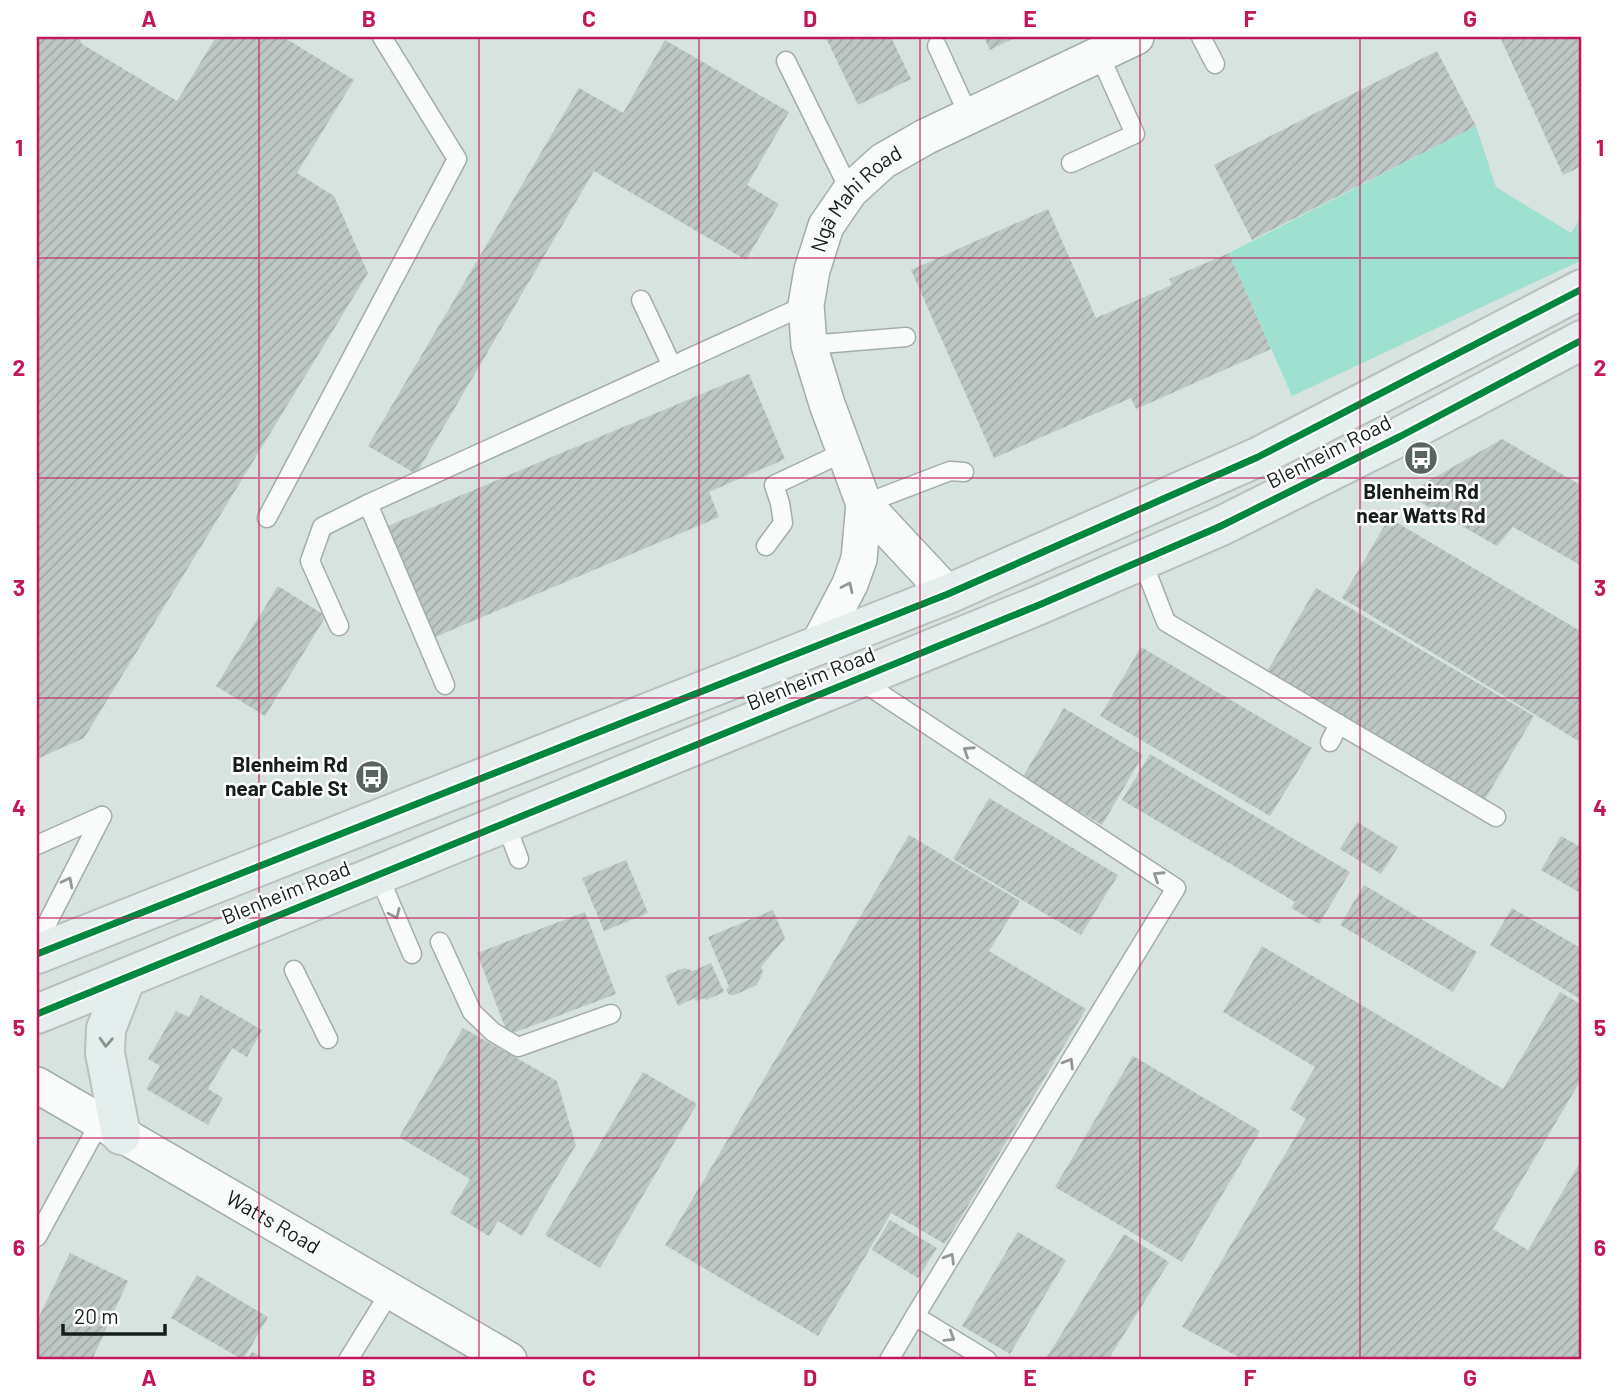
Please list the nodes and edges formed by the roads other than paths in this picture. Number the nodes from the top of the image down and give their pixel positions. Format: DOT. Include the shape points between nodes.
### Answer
graph roads {
  1 [pos="382,37"];
  2 [pos="1136,37"];
  3 [pos="1201,37"];
  4 [pos="937,46"];
  5 [pos="1099,54"];
  6 [pos="786,61"];
  7 [pos="1215,64"];
  8 [pos="969,116"];
  9 [pos="1071,163"];
  10 [pos="850,191"];
  11 [pos="1582,289"];
  12 [pos="641,300"];
  13 [pos="806,305"];
  14 [pos="906,337"];
  15 [pos="1582,340"];
  16 [pos="809,345"];
  17 [pos="672,366"];
  18 [pos="1317,428"];
  19 [pos="487,430"];
  20 [pos="494,447"];
  21 [pos="844,452"];
  22 [pos="1334,469"];
  23 [pos="964,472"];
  24 [pos="368,504"];
  25 [pos="864,504"];
  26 [pos="267,518"];
  27 [pos="766,546"];
  28 [pos="1142,561"];
  29 [pos="947,594"];
  30 [pos="339,626"];
  31 [pos="817,647"];
  32 [pos="858,679"];
  33 [pos="445,685"];
  34 [pos="1339,724"];
  35 [pos="1330,743"];
  36 [pos="1496,817"];
  37 [pos="506,822"];
  38 [pos="37,845"];
  39 [pos="519,859"];
  40 [pos="378,874"];
  41 [pos="440,942"];
  42 [pos="37,943"];
  43 [pos="37,954"];
  44 [pos="412,954"];
  45 [pos="294,970"];
  46 [pos="126,978"];
  47 [pos="37,1014"];
  48 [pos="611,1014"];
  49 [pos="328,1039"];
  50 [pos="37,1085"];
  51 [pos="111,1129"];
  52 [pos="37,1237"];
  53 [pos="390,1292"];
  54 [pos="915,1316"];
  55 [pos="348,1360"];
  56 [pos="509,1360"];
  57 [pos="889,1360"];
  58 [pos="987,1360"];
  1 -- 26 [label="lane" via="457,159"];
  2 -- 5 [label="street, Ngā Mahi Road"];
  3 -- 7 [label="lane"];
  4 -- 8 [label="lane"];
  5 -- 8 [label="street, Ngā Mahi Road"];
  5 -- 9 [label="lane" via="1135,134"];
  6 -- 10 [label="lane"];
  8 -- 10 [label="street, Ngā Mahi Road" via="883,162"];
  10 -- 13 [label="street, Ngā Mahi Road" via="826,226"];
  11 -- 18 [label="main road, Blenheim Road"];
  12 -- 17 [label="lane"];
  13 -- 16 [label="street, Ngā Mahi Road"];
  13 -- 17 [label="lane"];
  14 -- 16 [label="lane"];
  15 -- 22 [label="main road, Blenheim Road"];
  16 -- 21 [label="street, Ngā Mahi Road"];
  17 -- 20 [label="lane"];
  18 -- 22 [label="main road"];
  18 -- 29 [label="main road, Blenheim Road"];
  19 -- 20 [label="lane"];
  20 -- 24 [label="lane"];
  21 -- 25 [label="street, Ngā Mahi Road"];
  21 -- 27 [label="lane" via="774,485 783,523"];
  22 -- 28 [label="main road, Blenheim Road"];
  23 -- 25 [label="lane" via="950,471"];
  24 -- 30 [label="lane" via="321,527 310,561"];
  24 -- 33 [label="lane"];
  25 -- 29 [label="street, Ngā Mahi Road"];
  31 -- 25 [label="street, Ngā Mahi Road, one-way" via="859,559"];
  28 -- 32 [label="main road, Blenheim Road"];
  28 -- 34 [label="lane" via="1167,622"];
  29 -- 31 [label="main road, Blenheim Road"];
  31 -- 43 [label="main road, Blenheim Road"];
  32 -- 37 [label="main road, Blenheim Road"];
  54 -- 32 [label="lane, one-way" via="1176,888"];
  34 -- 35 [label="lane"];
  34 -- 36 [label="lane"];
  37 -- 39 [label="lane"];
  37 -- 40 [label="main road, Blenheim Road"];
  42 -- 38 [label="lane, one-way" via="102,817"];
  40 -- 44 [label="lane, one-way"];
  40 -- 46 [label="main road, Blenheim Road"];
  41 -- 48 [label="lane" via="472,1012 518,1047"];
  45 -- 49 [label="lane"];
  46 -- 47 [label="main road, Blenheim Road"];
  46 -- 51 [label="main road, one-way" via="107,1029"];
  50 -- 51 [label="street, Watts Road"];
  51 -- 52 [label="lane"];
  51 -- 53 [label="street, Watts Road"];
  53 -- 55 [label="lane"];
  53 -- 56 [label="street, Watts Road"];
  54 -- 57 [label="lane"];
  54 -- 58 [label="lane, one-way"];
}
